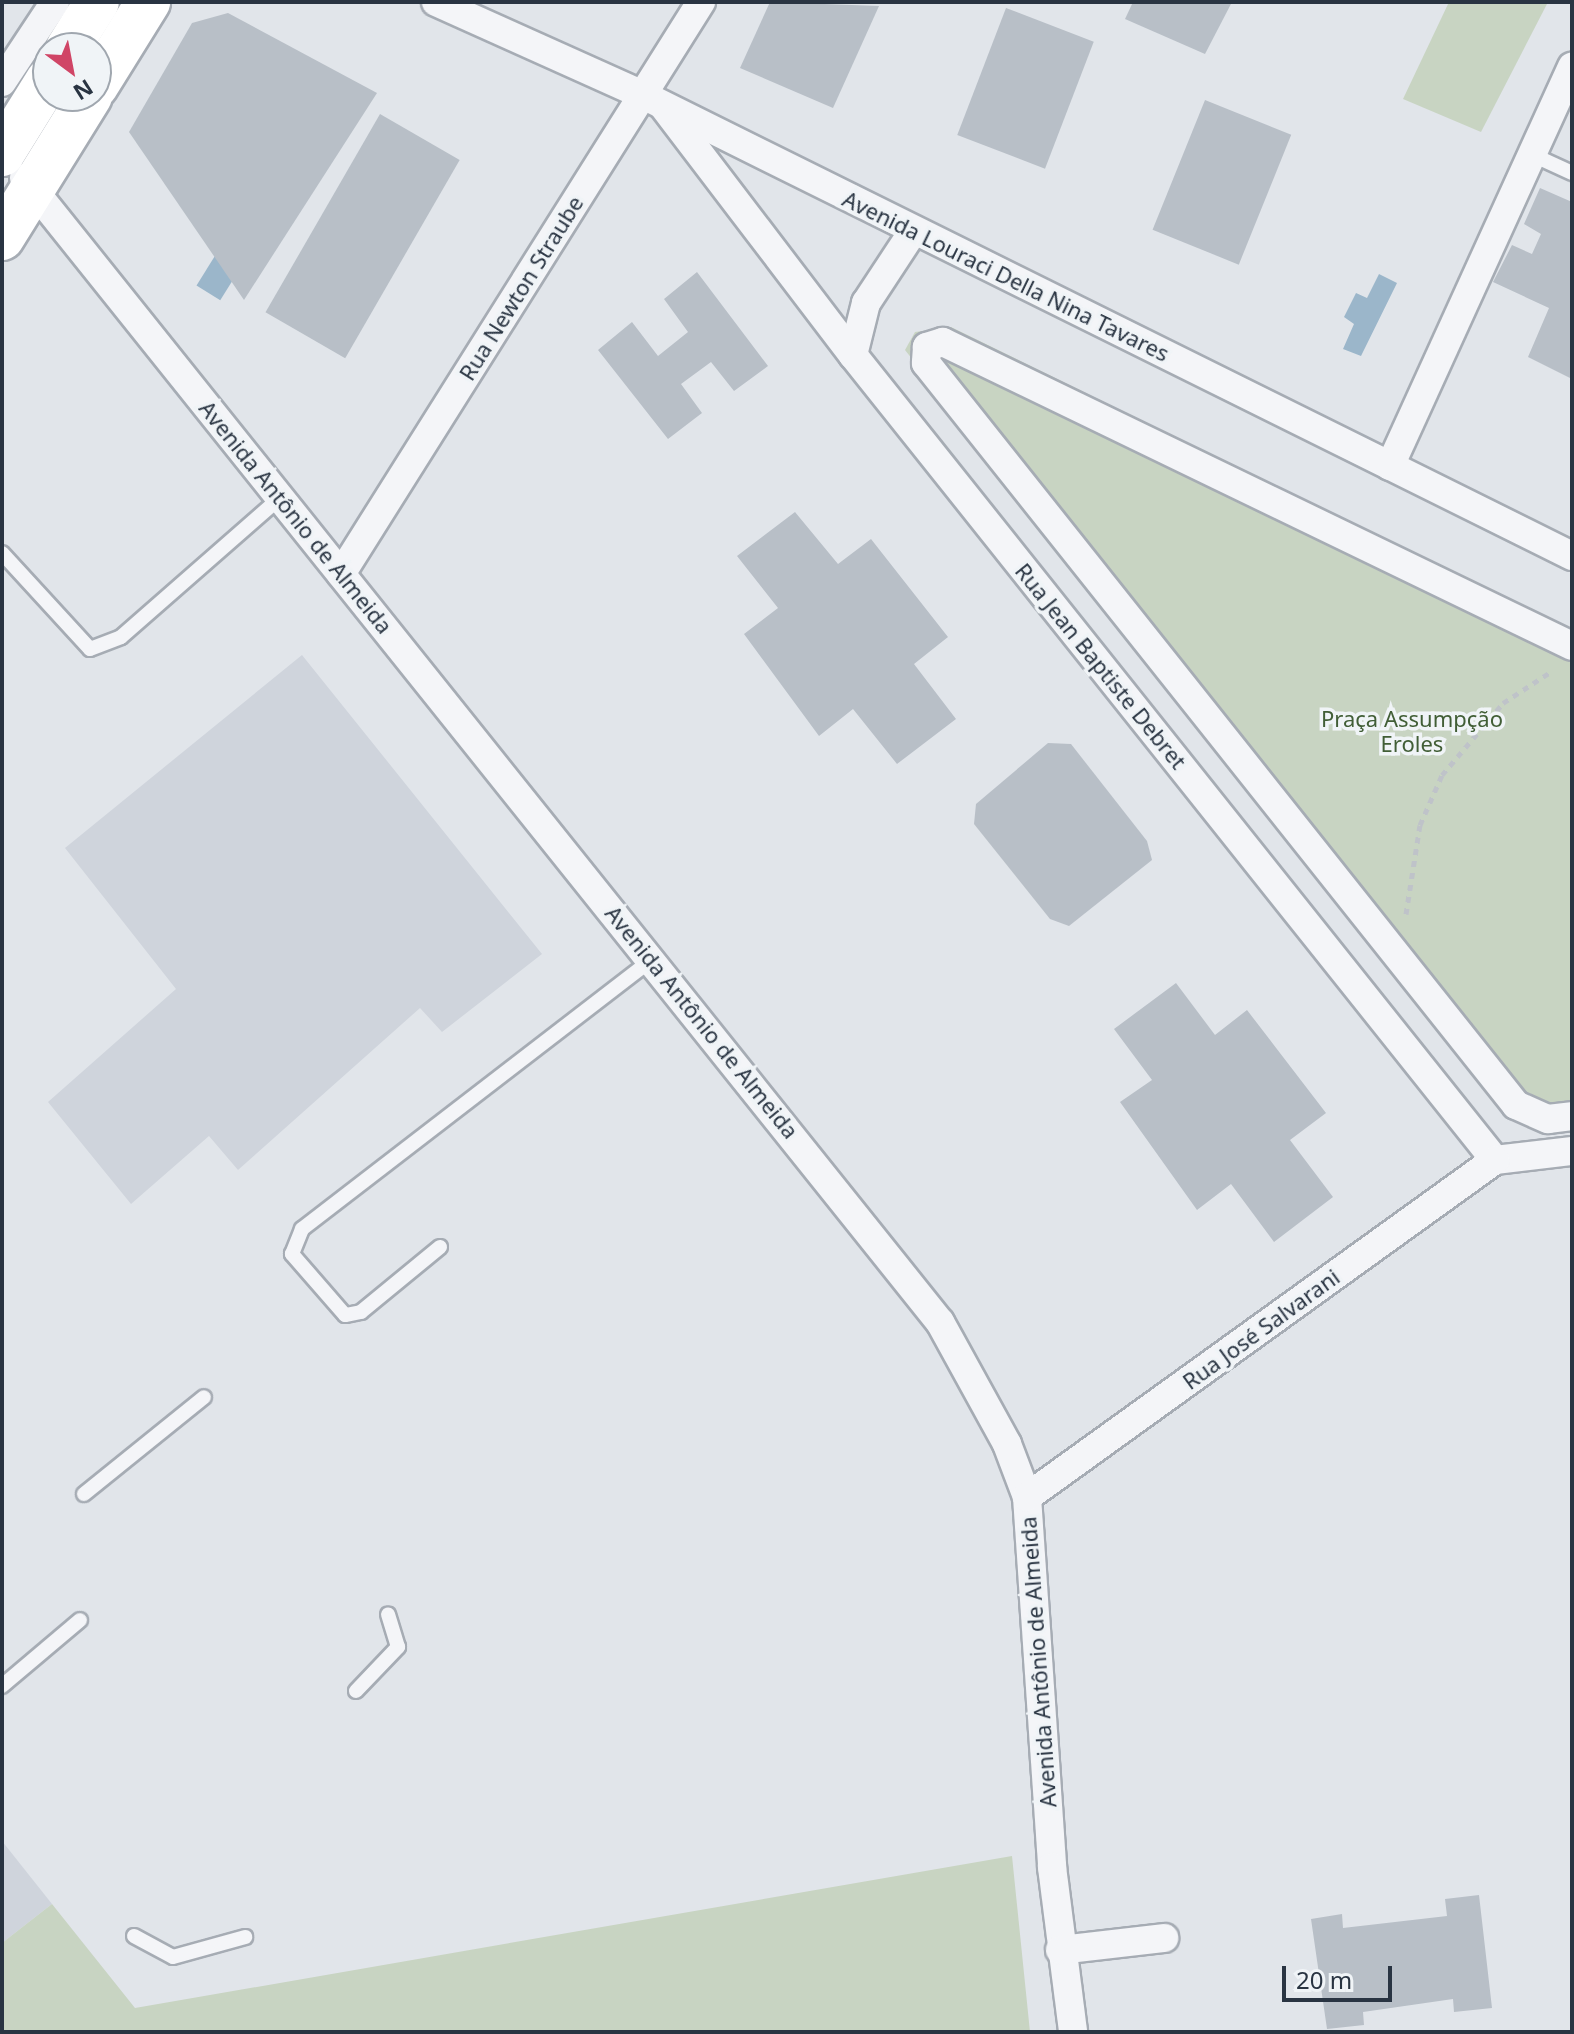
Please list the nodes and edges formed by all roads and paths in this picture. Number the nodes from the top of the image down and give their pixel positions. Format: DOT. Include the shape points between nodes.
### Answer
graph roads {
  1 [pos="55,2"];
  2 [pos="97,2"];
  3 [pos="148,2"];
  4 [pos="436,2"];
  5 [pos="701,2"];
  6 [pos="78,32"];
  7 [pos="112,60"];
  8 [pos="1572,67"];
  9 [pos="2,82"];
  10 [pos="654,101"];
  11 [pos="32,106"];
  12 [pos="80,112"];
  13 [pos="3,153"];
  14 [pos="1533,155"];
  15 [pos="1572,173"];
  16 [pos="32,188"];
  17 [pos="914,230"];
  18 [pos="2,238"];
  19 [pos="853,355"];
  20 [pos="1390,466"];
  21 [pos="280,498"];
  22 [pos="2,553"];
  23 [pos="1572,556"];
  24 [pos="341,574"];
  25 [pos="1567,657"];
  26 [pos="652,959"];
  27 [pos="1410,971"];
  28 [pos="1572,1116"];
  29 [pos="1572,1151"];
  30 [pos="1495,1160"];
  31 [pos="440,1247"];
  32 [pos="204,1397"];
  33 [pos="84,1494"];
  34 [pos="1027,1497"];
  35 [pos="388,1614"];
  36 [pos="80,1620"];
  37 [pos="2,1686"];
  38 [pos="356,1691"];
  39 [pos="134,1936"];
  40 [pos="245,1937"];
  41 [pos="1164,1938"];
  42 [pos="1060,1950"];
  43 [pos="1073,2032"];
  1 -- 9 [label="street"];
  2 -- 6 [label="main road"];
  3 -- 7 [label="main road"];
  4 -- 10 [label="street, Avenida Louraci Della Nina Tavares"];
  5 -- 10 [label="street, Rua Newton Straube"];
  8 -- 14 [label="street"];
  10 -- 17 [label="street, Avenida Louraci Della Nina Tavares"];
  10 -- 19 [label="street, Rua Jean Baptiste Debret"];
  10 -- 24 [label="street, Rua Newton Straube"];
  11 -- 13 [label="main road"];
  12 -- 16 [label="main road"];
  13 -- 16 [label="street, Avenida Antônio de Almeida"];
  14 -- 15 [label="lane"];
  14 -- 20 [label="street"];
  16 -- 18 [label="main road"];
  16 -- 21 [label="street, Avenida Antônio de Almeida"];
  17 -- 19 [label="street" via="866,303"];
  17 -- 20 [label="street, Avenida Louraci Della Nina Tavares"];
  19 -- 30 [label="street, Rua Jean Baptiste Debret"];
  20 -- 23 [label="street, Avenida Louraci Della Nina Tavares"];
  21 -- 22 [label="lane" via="121,637 90,649"];
  21 -- 24 [label="street, Avenida Antônio de Almeida"];
  24 -- 26 [label="street, Avenida Antônio de Almeida"];
  25 -- 27 [label="path" via="1503,703 1442,775 1408,879"];
  25 -- 27 [label="street" via="943,342 927,347 926,363"];
  26 -- 31 [label="lane" via="302,1229 292,1254 345,1315 361,1312"];
  26 -- 34 [label="street, Avenida Antônio de Almeida" via="940,1322 1007,1444"];
  27 -- 28 [label="street" via="1516,1105 1548,1119"];
  29 -- 30 [label="street"];
  30 -- 34 [label="street, Rua José Salvarani"];
  32 -- 33 [label="lane"];
  34 -- 42 [label="street, Avenida Antônio de Almeida"];
  35 -- 38 [label="lane" via="398,1647"];
  36 -- 37 [label="lane"];
  39 -- 40 [label="lane" via="173,1957"];
  41 -- 42 [label="street"];
  42 -- 43 [label="street, Avenida Antônio de Almeida"];
}
